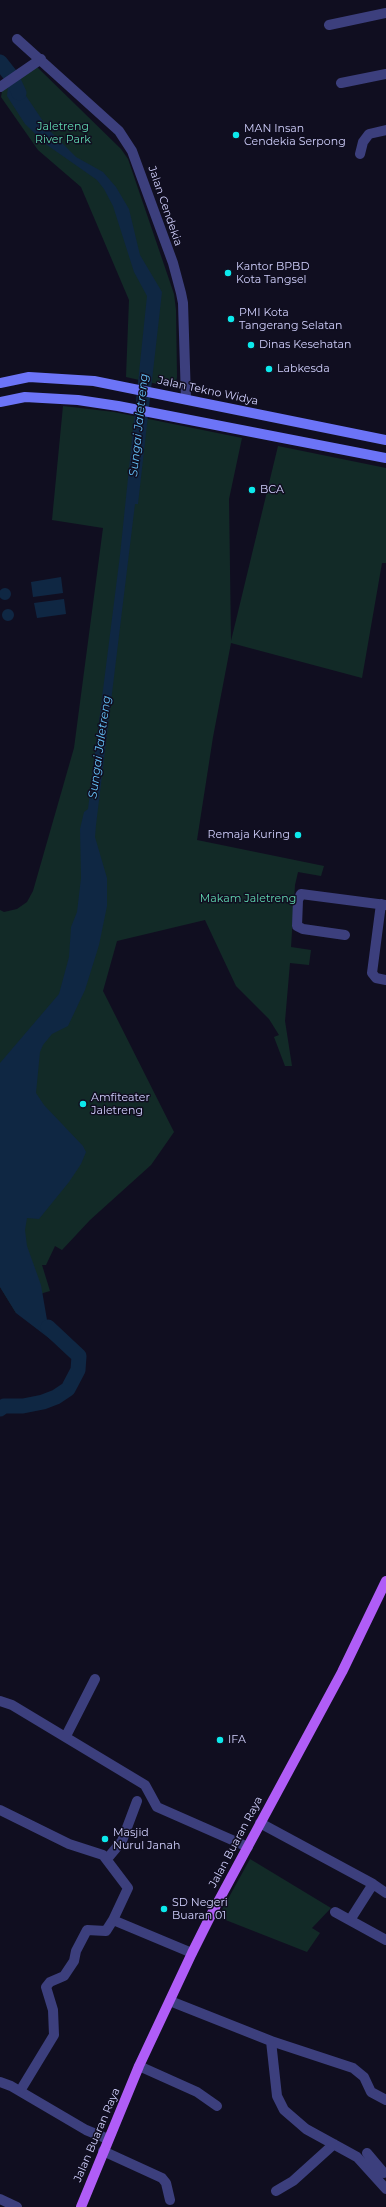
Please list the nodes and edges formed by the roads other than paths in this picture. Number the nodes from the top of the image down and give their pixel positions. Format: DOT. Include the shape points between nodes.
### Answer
graph roads {
  1 [pos="386,13"];
  2 [pos="329,25"];
  3 [pos="17,39"];
  4 [pos="41,59"];
  5 [pos="386,74"];
  6 [pos="341,83"];
  7 [pos="4,84"];
  8 [pos="386,130"];
  9 [pos="360,154"];
  10 [pos="0,383"];
  11 [pos="186,399"];
  12 [pos="0,402"];
  13 [pos="386,440"];
  14 [pos="386,458"];
  15 [pos="383,905"];
  16 [pos="345,935"];
  17 [pos="386,980"];
  18 [pos="386,1581"];
  19 [pos="382,1598"];
  20 [pos="95,1679"];
  21 [pos="0,1701"];
  22 [pos="66,1736"];
  23 [pos="137,1801"];
  24 [pos="0,1810"];
  25 [pos="260,1823"];
  26 [pos="248,1847"];
  27 [pos="108,1859"];
  28 [pos="373,1884"];
  29 [pos="386,1893"];
  30 [pos="335,1912"];
  31 [pos="113,1920"];
  32 [pos="350,1920"];
  33 [pos="386,1940"];
  34 [pos="192,1953"];
  35 [pos="170,2001"];
  36 [pos="271,2040"];
  37 [pos="139,2066"];
  38 [pos="0,2082"];
  39 [pos="20,2091"];
  40 [pos="386,2100"];
  41 [pos="217,2106"];
  42 [pos="108,2139"];
  43 [pos="334,2144"];
  44 [pos="103,2151"];
  45 [pos="367,2154"];
  46 [pos="382,2174"];
  47 [pos="386,2189"];
  48 [pos="276,2191"];
  49 [pos="0,2199"];
  50 [pos="170,2200"];
  51 [pos="17,2207"];
  52 [pos="81,2207"];
  1 -- 2 [label="street"];
  3 -- 4 [label="street, Jalan Cendekia"];
  4 -- 7 [label="street"];
  4 -- 11 [label="street, Jalan Cendekia" via="87,105 118,131 132,151 173,263 181,293"];
  5 -- 6 [label="street"];
  8 -- 9 [label="street" via="369,134 363,142"];
  10 -- 11 [label="main road, Jalan Tekno Widya" via="29,377 83,380"];
  11 -- 13 [label="main road, Jalan Tekno Widya"];
  12 -- 14 [label="main road" via="25,398 78,400"];
  15 -- 16 [label="street" via="301,894 298,900 297,926"];
  15 -- 17 [label="street" via="372,974 376,978"];
  18 -- 19 [label="main road, Jalan Buaran Raya"];
  19 -- 25 [label="main road, Jalan Buaran Raya"];
  20 -- 22 [label="street"];
  21 -- 22 [label="street" via="12,1704"];
  22 -- 26 [label="street" via="145,1785 157,1807"];
  23 -- 27 [label="street" via="122,1841"];
  24 -- 27 [label="street" via="69,1844 98,1852"];
  25 -- 26 [label="main road, Jalan Buaran Raya"];
  25 -- 28 [label="street"];
  26 -- 34 [label="main road, Jalan Buaran Raya"];
  27 -- 31 [label="street" via="128,1888"];
  28 -- 29 [label="street"];
  28 -- 32 [label="street"];
  30 -- 32 [label="street"];
  31 -- 34 [label="street"];
  31 -- 39 [label="street" via="106,1931 87,1930 76,1951 74,1961 64,1976 50,1982 46,1987 53,2010 54,2035"];
  32 -- 33 [label="street"];
  34 -- 35 [label="main road, Jalan Buaran Raya"];
  35 -- 36 [label="street"];
  35 -- 37 [label="main road, Jalan Buaran Raya"];
  36 -- 40 [label="street" via="353,2068 364,2077 371,2092"];
  36 -- 43 [label="street" via="279,2102 289,2115 306,2129"];
  37 -- 41 [label="street" via="197,2092"];
  37 -- 42 [label="main road, Jalan Buaran Raya"];
  38 -- 39 [label="street"];
  39 -- 42 [label="street" via="86,2130"];
  42 -- 44 [label="main road, Jalan Buaran Raya"];
  43 -- 46 [label="street"];
  43 -- 48 [label="street" via="293,2181"];
  44 -- 50 [label="street" via="162,2178 166,2182"];
  44 -- 52 [label="main road, Jalan Buaran Raya"];
  45 -- 46 [label="street"];
  46 -- 47 [label="street"];
  49 -- 51 [label="street"];
}
